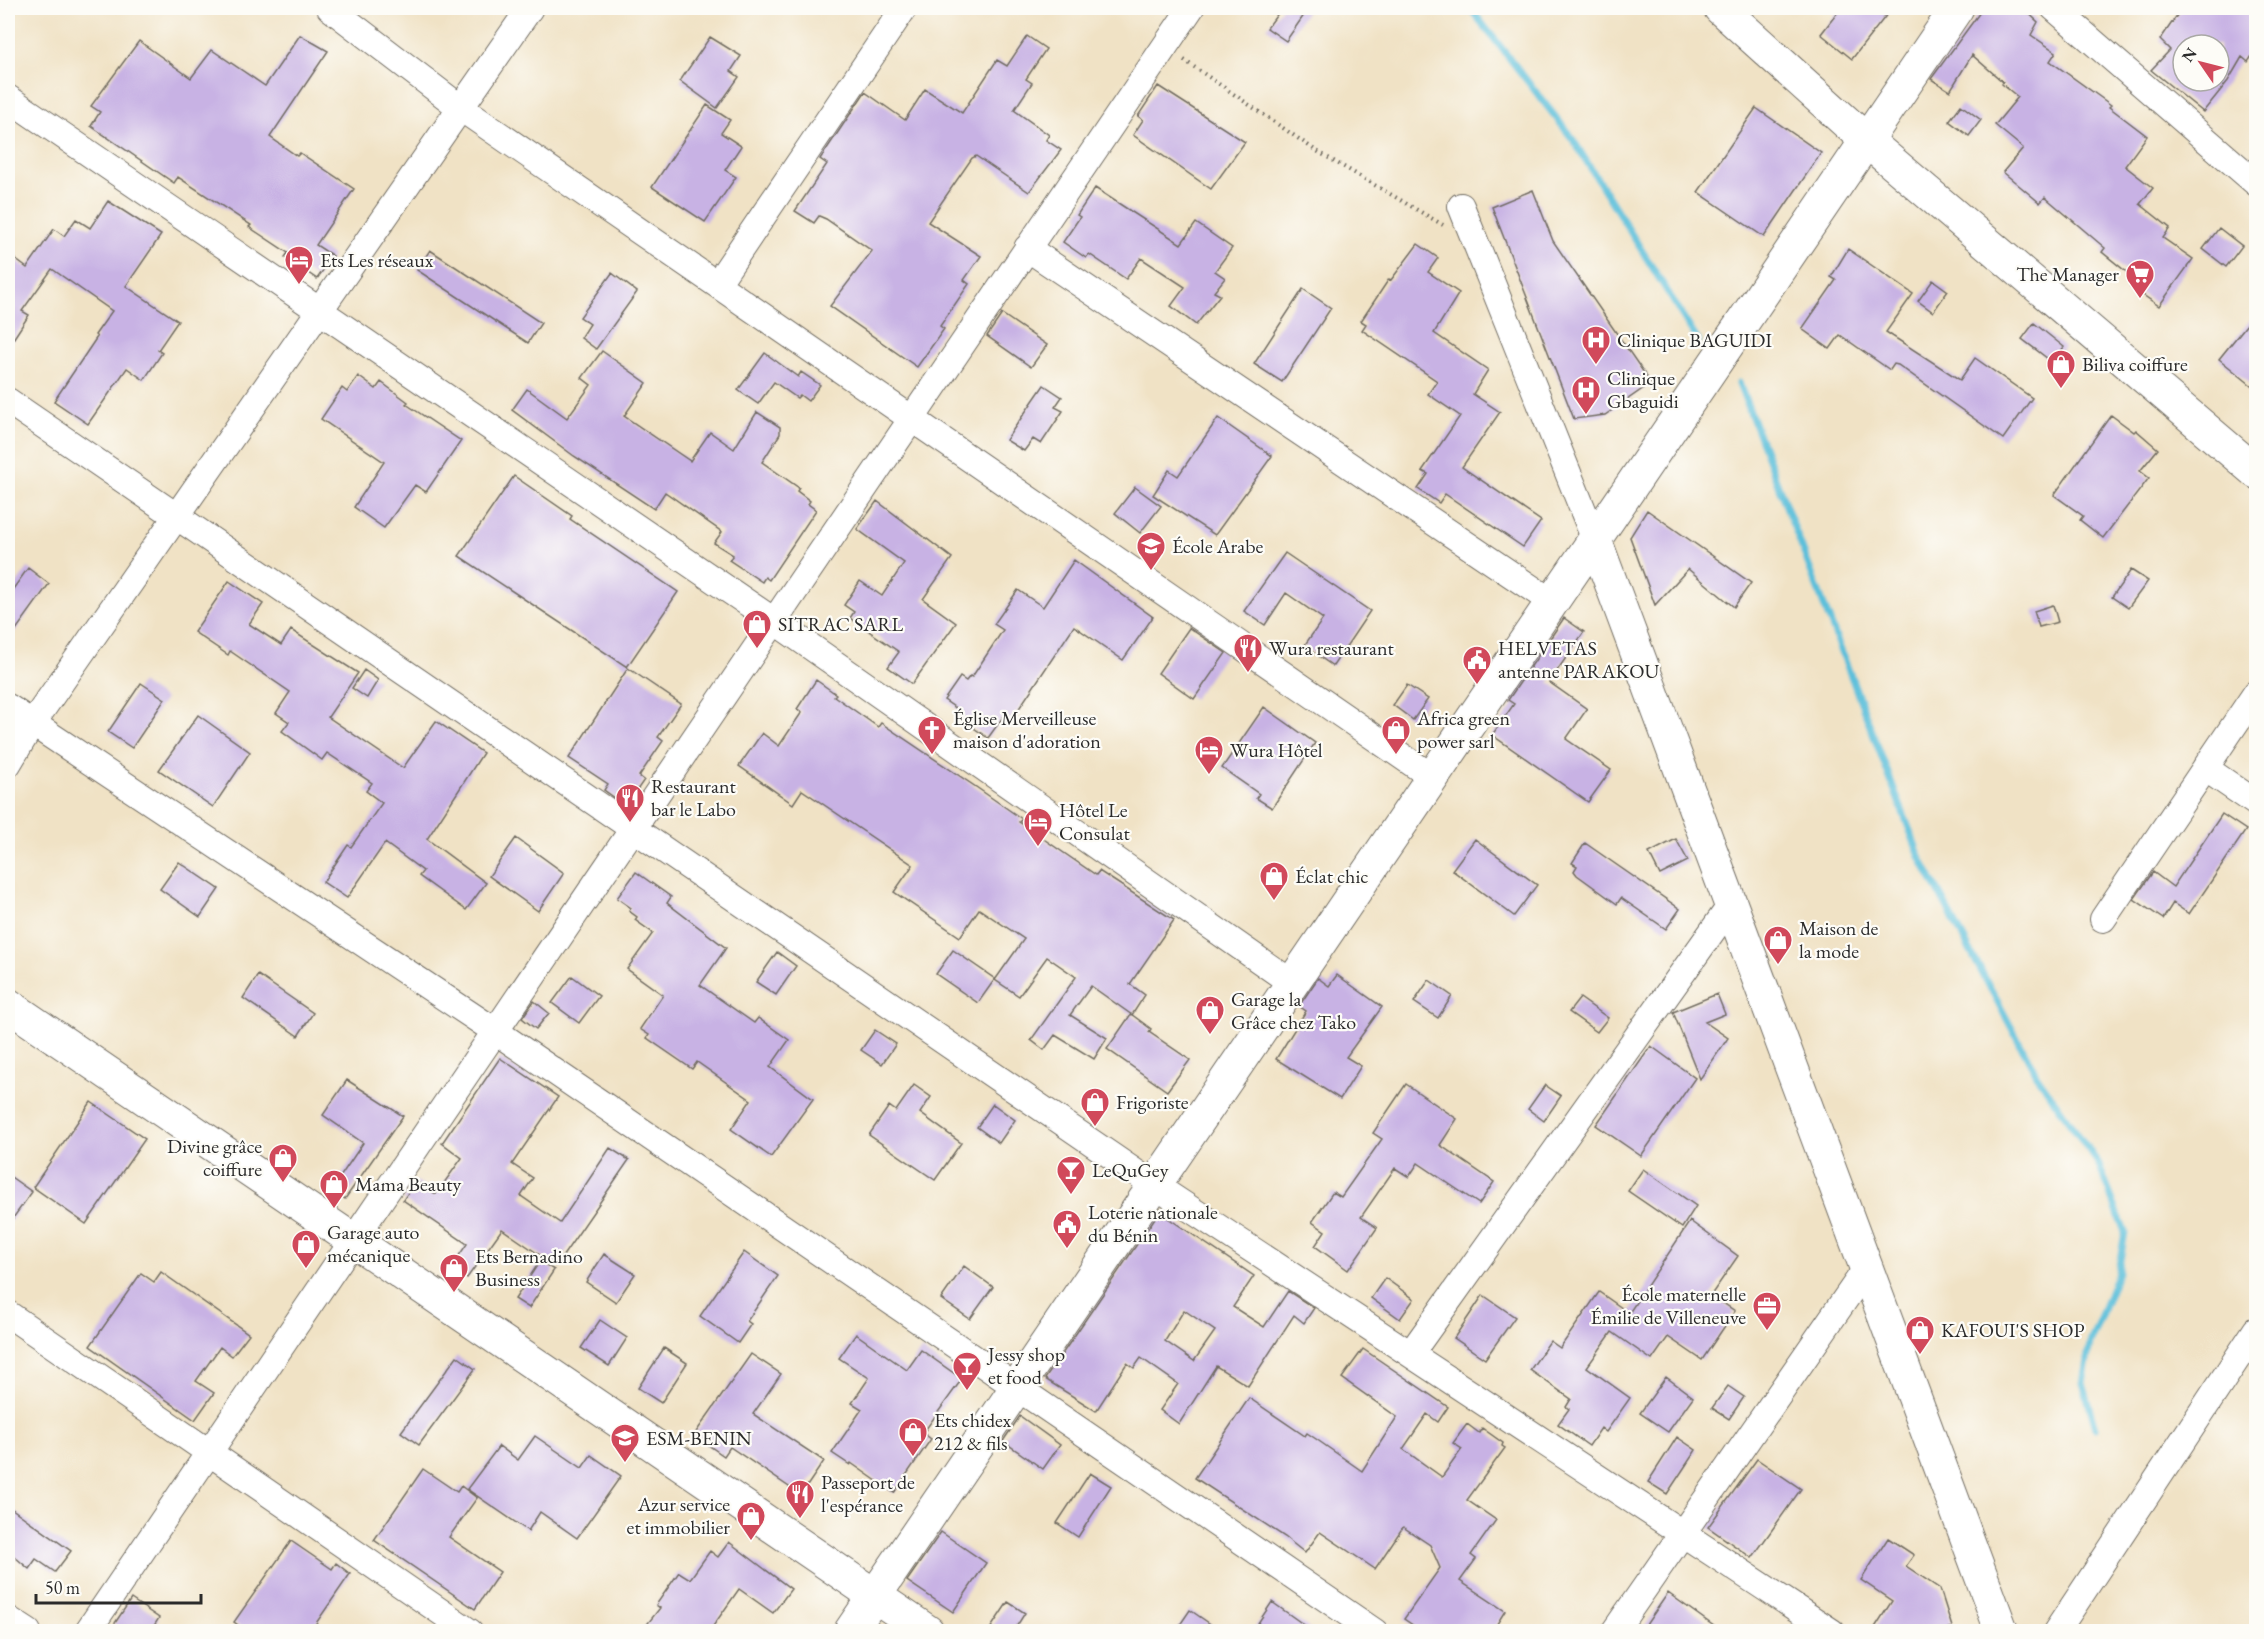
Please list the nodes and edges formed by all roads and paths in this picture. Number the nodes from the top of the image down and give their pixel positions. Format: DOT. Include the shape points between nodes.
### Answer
graph roads {
  1 [pos="330,8"];
  2 [pos="530,8"];
  3 [pos="904,8"];
  4 [pos="1191,8"];
  5 [pos="1720,8"];
  6 [pos="1957,8"];
  7 [pos="2054,8"];
  8 [pos="1164,46"];
  9 [pos="8,98"];
  10 [pos="462,109"];
  11 [pos="1867,141"];
  12 [pos="2256,183"];
  13 [pos="1461,206"];
  14 [pos="1477,245"];
  15 [pos="1028,248"];
  16 [pos="717,284"];
  17 [pos="321,312"];
  18 [pos="8,401"];
  19 [pos="911,418"];
  20 [pos="2256,471"];
  21 [pos="177,518"];
  22 [pos="1594,540"];
  23 [pos="1552,603"];
  24 [pos="774,621"];
  25 [pos="2256,693"];
  26 [pos="8,707"];
  27 [pos="32,724"];
  28 [pos="8,764"];
  29 [pos="2205,768"];
  30 [pos="1432,777"];
  31 [pos="2256,803"];
  32 [pos="633,828"];
  33 [pos="1731,905"];
  34 [pos="2103,919"];
  35 [pos="1292,983"];
  36 [pos="8,1005"];
  37 [pos="495,1031"];
  38 [pos="1154,1185"];
  39 [pos="353,1240"];
  40 [pos="1866,1269"];
  41 [pos="8,1314"];
  42 [pos="2256,1330"];
  43 [pos="1411,1353"];
  44 [pos="1016,1387"];
  45 [pos="209,1451"];
  46 [pos="1682,1532"];
  47 [pos="875,1595"];
  48 [pos="8,1618"];
  49 [pos="28,1632"];
  50 [pos="87,1632"];
  51 [pos="470,1632"];
  52 [pos="850,1632"];
  53 [pos="928,1632"];
  54 [pos="1375,1632"];
  55 [pos="1614,1632"];
  56 [pos="1832,1632"];
  57 [pos="2002,1632"];
  58 [pos="2056,1632"];
  1 -- 10 [label="street"];
  2 -- 10 [label="street"];
  3 -- 16 [label="street"];
  4 -- 8 [label="street"];
  5 -- 11 [label="street"];
  6 -- 11 [label="street"];
  7 -- 12 [label="street"];
  8 -- 14 [label="path" via="1316,150"];
  8 -- 15 [label="street"];
  9 -- 17 [label="street"];
  10 -- 16 [label="street"];
  10 -- 17 [label="street"];
  11 -- 20 [label="street"];
  11 -- 22 [label="street"];
  13 -- 14 [label="street"];
  14 -- 22 [label="street"];
  15 -- 19 [label="street"];
  15 -- 23 [label="street"];
  16 -- 19 [label="street"];
  17 -- 21 [label="street"];
  17 -- 24 [label="street"];
  18 -- 21 [label="street"];
  19 -- 24 [label="street"];
  19 -- 30 [label="street"];
  21 -- 27 [label="street"];
  21 -- 32 [label="street"];
  22 -- 23 [label="street"];
  22 -- 33 [label="street"];
  23 -- 30 [label="street"];
  24 -- 32 [label="street"];
  24 -- 35 [label="street"];
  25 -- 29 [label="street"];
  26 -- 27 [label="street"];
  27 -- 28 [label="street"];
  27 -- 37 [label="street"];
  29 -- 31 [label="street"];
  29 -- 34 [label="street"];
  30 -- 35 [label="street"];
  32 -- 37 [label="street"];
  32 -- 38 [label="street"];
  33 -- 40 [label="street"];
  33 -- 43 [label="street"];
  35 -- 38 [label="street"];
  36 -- 39 [label="street"];
  37 -- 39 [label="street"];
  37 -- 44 [label="street"];
  38 -- 43 [label="street"];
  38 -- 44 [label="street"];
  39 -- 45 [label="street"];
  39 -- 47 [label="street"];
  40 -- 46 [label="street"];
  40 -- 57 [label="street"];
  41 -- 45 [label="street"];
  42 -- 58 [label="street"];
  43 -- 46 [label="street"];
  44 -- 47 [label="street"];
  44 -- 54 [label="street"];
  45 -- 50 [label="street"];
  45 -- 51 [label="street"];
  46 -- 55 [label="street"];
  46 -- 56 [label="street"];
  47 -- 52 [label="street"];
  47 -- 53 [label="street"];
  48 -- 49 [label="street"];
}
